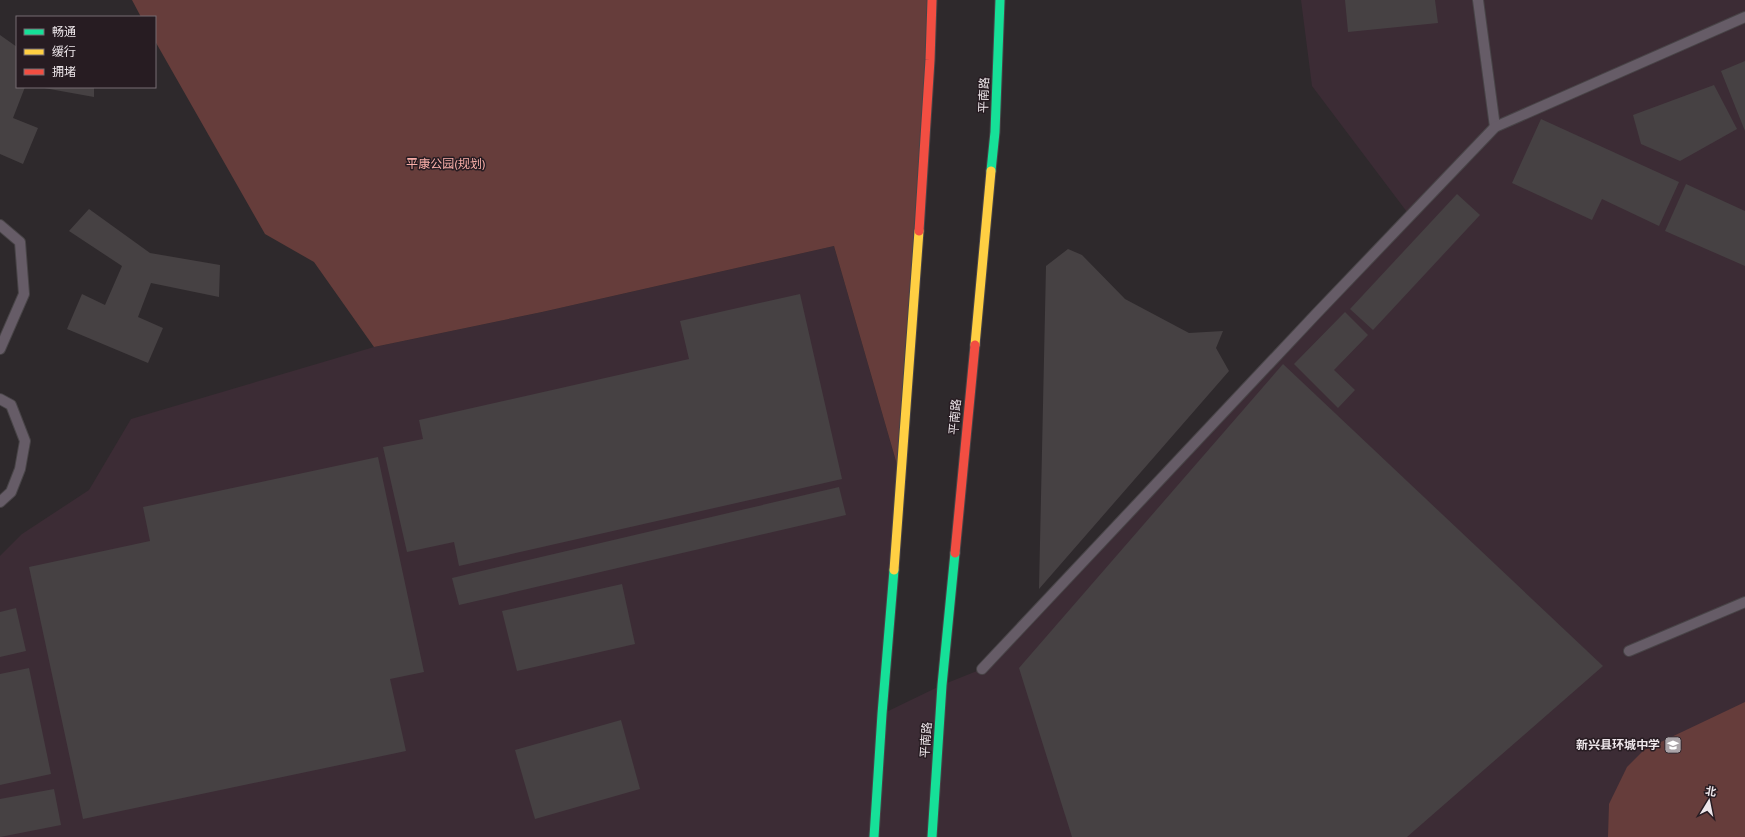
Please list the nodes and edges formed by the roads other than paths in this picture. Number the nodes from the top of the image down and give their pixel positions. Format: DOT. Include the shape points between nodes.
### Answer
graph roads {
  1 [pos="932,0"];
  2 [pos="1000,0"];
  3 [pos="1478,0"];
  4 [pos="1745,17"];
  5 [pos="1495,127"];
  6 [pos="0,225"];
  7 [pos="0,349"];
  8 [pos="0,399"];
  9 [pos="0,502"];
  10 [pos="1745,602"];
  11 [pos="1629,651"];
  12 [pos="982,669"];
  13 [pos="874,837"];
  14 [pos="932,837"];
  1 -- 13 [label="main road" via="902,482"];
  2 -- 14 [label="main road, 平南路" via="995,132 942,685"];
  3 -- 5 [label="lane"];
  4 -- 5 [label="lane"];
  5 -- 12 [label="lane"];
  6 -- 7 [label="lane" via="20,242 24,294"];
  8 -- 9 [label="lane" via="11,404 25,440 20,469 11,492"];
  10 -- 11 [label="lane"];
}
